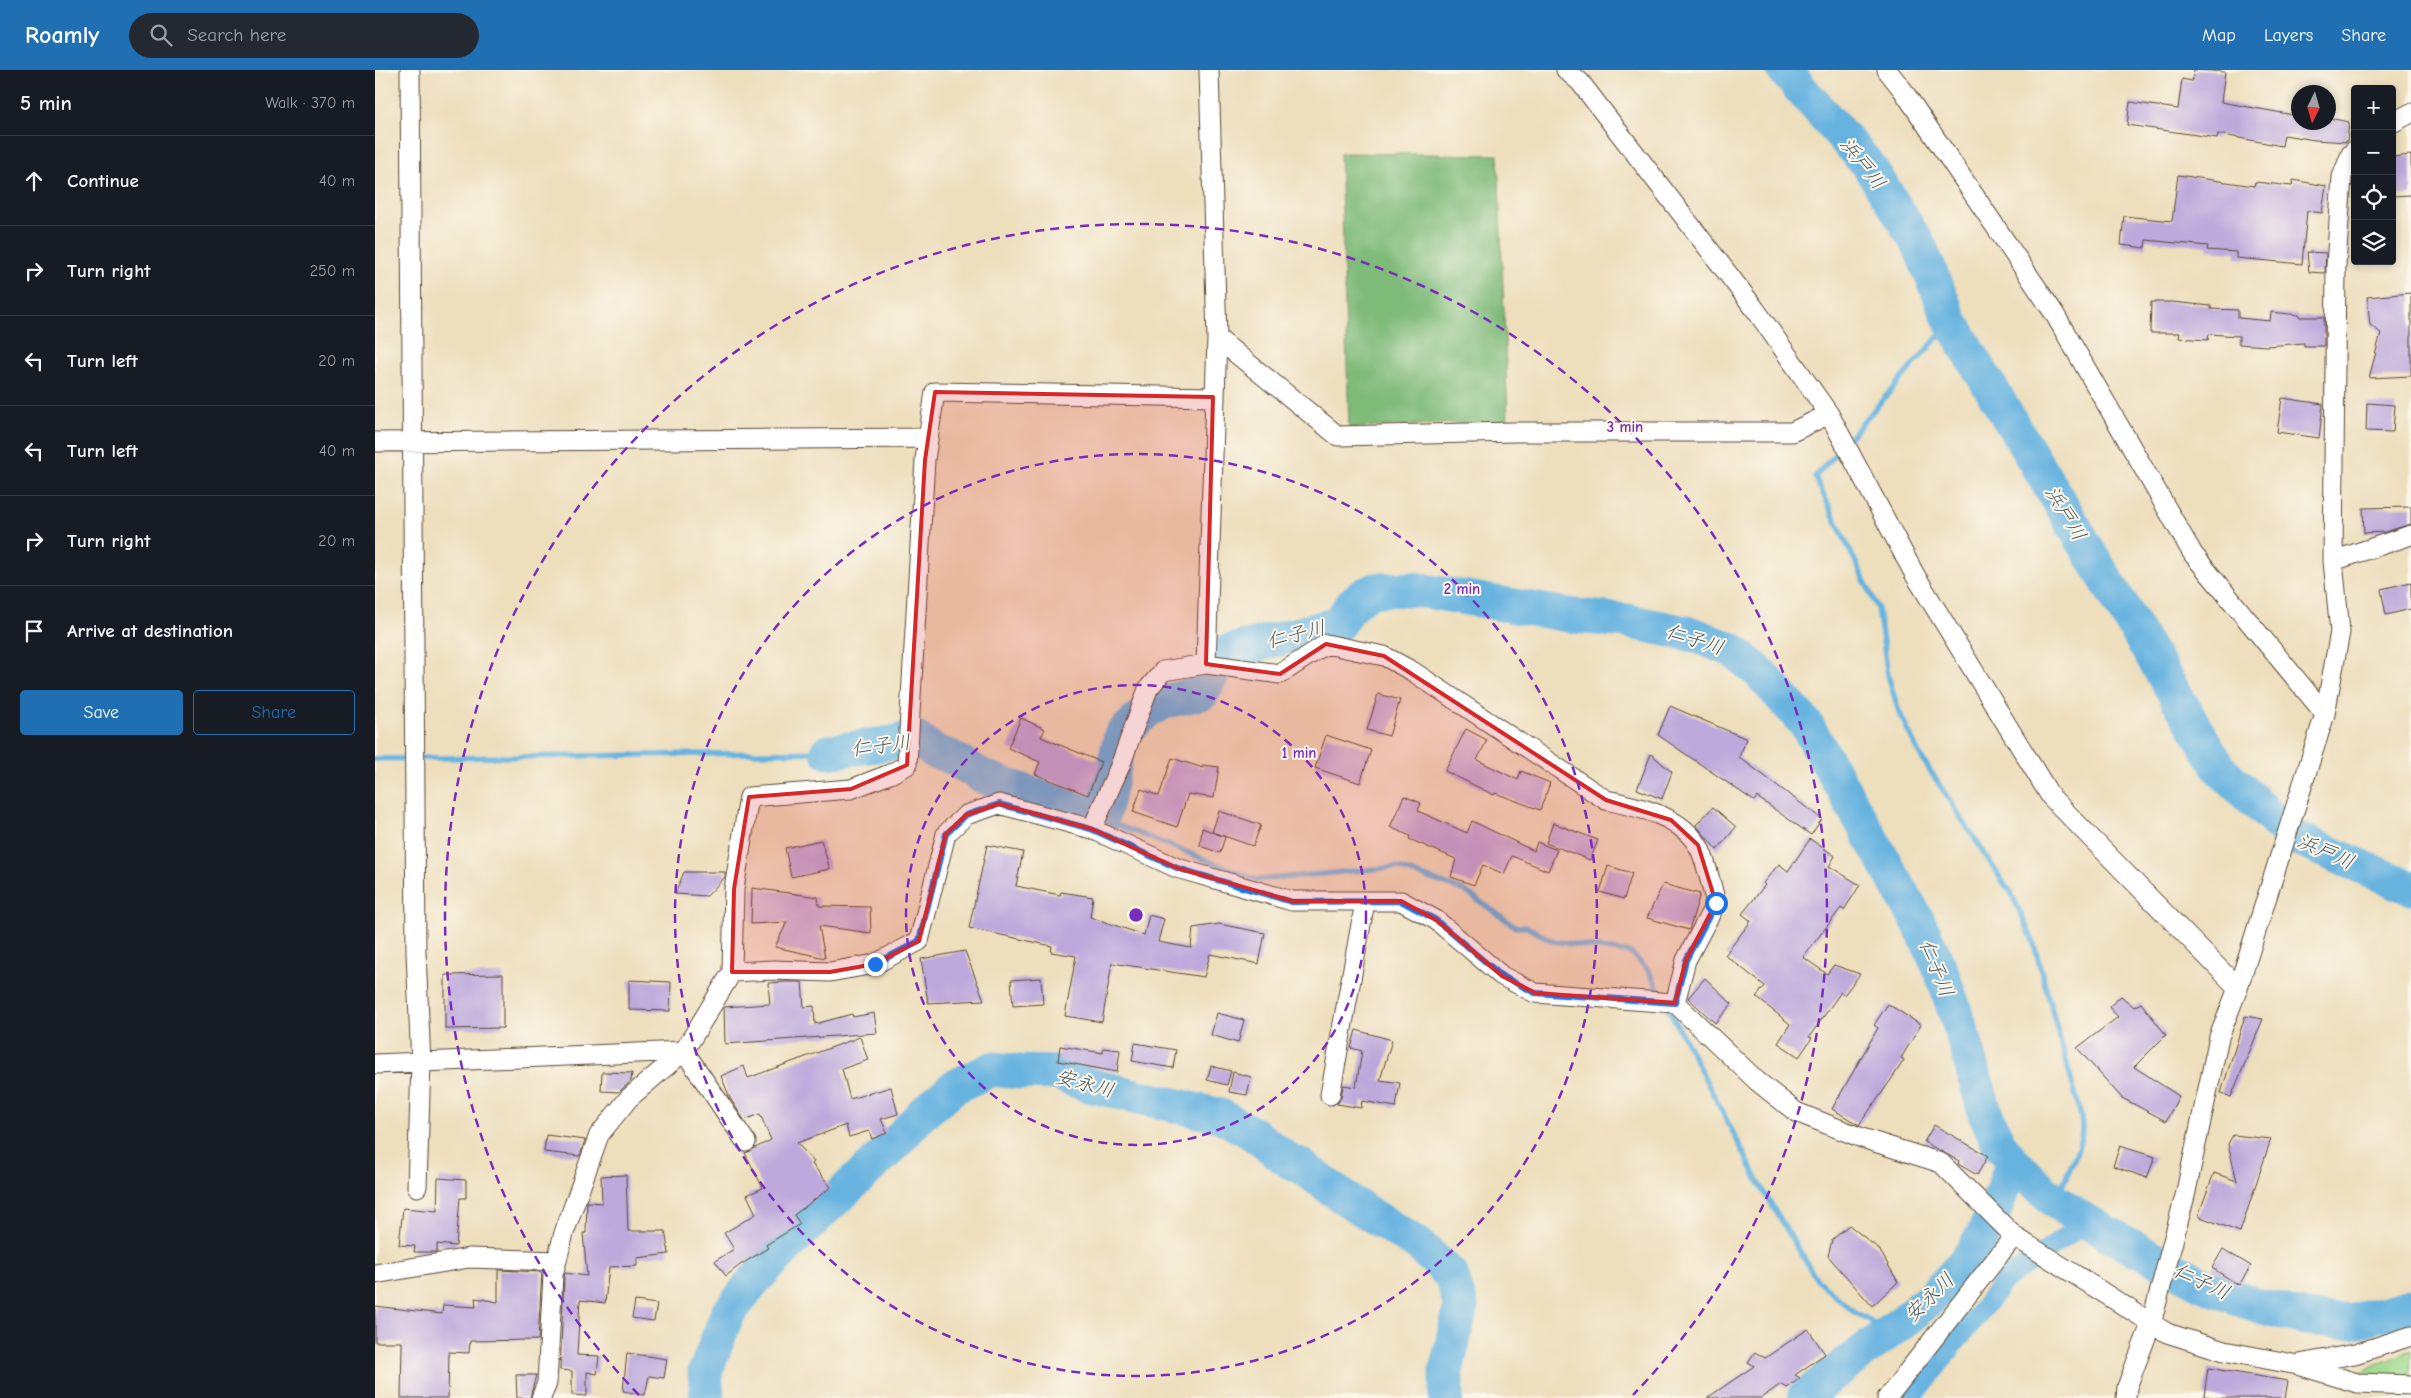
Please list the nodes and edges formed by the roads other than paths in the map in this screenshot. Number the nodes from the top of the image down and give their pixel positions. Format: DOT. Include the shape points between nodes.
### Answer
graph roads {
  1 [pos="410,70"];
  2 [pos="1209,70"];
  3 [pos="1566,70"];
  4 [pos="1887,70"];
  5 [pos="2411,113"];
  6 [pos="2396,121"];
  7 [pos="2351,154"];
  8 [pos="1217,338"];
  9 [pos="1213,397"];
  10 [pos="1829,414"];
  11 [pos="928,438"];
  12 [pos="413,441"];
  13 [pos="375,442"];
  14 [pos="2411,535"];
  15 [pos="2333,561"];
  16 [pos="1206,664"];
  17 [pos="2325,714"];
  18 [pos="1091,829"];
  19 [pos="1365,902"];
  20 [pos="731,972"];
  21 [pos="2238,988"];
  22 [pos="1675,1003"];
  23 [pos="684,1051"];
  24 [pos="375,1064"];
  25 [pos="421,1064"];
  26 [pos="1330,1095"];
  27 [pos="746,1142"];
  28 [pos="417,1187"];
  29 [pos="2014,1236"];
  30 [pos="557,1261"];
  31 [pos="375,1274"];
  32 [pos="2151,1324"];
  33 [pos="2411,1336"];
  34 [pos="2298,1365"];
  35 [pos="2411,1385"];
  36 [pos="2356,1391"];
  37 [pos="541,1398"];
  38 [pos="1887,1398"];
  39 [pos="2126,1398"];
  1 -- 12 [label="street"];
  2 -- 8 [label="street"];
  3 -- 10 [label="street" via="1580,82 1755,309"];
  4 -- 17 [label="street" via="2054,313 2193,554"];
  5 -- 6 [label="street"];
  7 -- 15 [label="street" via="2342,177 2336,266"];
  8 -- 9 [label="street"];
  8 -- 10 [label="street" via="1339,436 1792,432"];
  9 -- 11 [label="street" via="935,392"];
  9 -- 16 [label="street"];
  10 -- 21 [label="street" via="1915,575 2051,797"];
  11 -- 12 [label="street"];
  11 -- 20 [label="street" via="907,765 851,789 749,797 735,889"];
  12 -- 13 [label="street"];
  12 -- 25 [label="street" via="416,953"];
  14 -- 15 [label="street"];
  15 -- 17 [label="street" via="2341,632"];
  16 -- 18 [label="street" via="1163,670 1148,690"];
  16 -- 22 [label="street" via="1281,674 1326,644 1384,656 1413,671 1606,800 1631,805 1671,820 1698,845 1716,903 1686,960"];
  17 -- 21 [label="street"];
  18 -- 19 [label="street" via="1177,868 1292,902"];
  18 -- 20 [label="street" via="999,804 966,815 946,834 919,941 875,964 830,972"];
  19 -- 22 [label="street" via="1401,901 1436,920 1502,976 1535,993"];
  19 -- 26 [label="street"];
  20 -- 23 [label="street"];
  21 -- 32 [label="street" via="2219,1037 2185,1196"];
  22 -- 29 [label="street" via="1757,1081 1796,1112 1941,1164"];
  23 -- 25 [label="street"];
  23 -- 27 [label="street"];
  23 -- 30 [label="street" via="629,1098 599,1135"];
  24 -- 25 [label="street"];
  25 -- 28 [label="street"];
  29 -- 32 [label="street"];
  29 -- 38 [label="street"];
  30 -- 31 [label="street" via="469,1258"];
  30 -- 37 [label="street" via="553,1275 547,1383"];
  32 -- 34 [label="street" via="2167,1333 2224,1351"];
  32 -- 39 [label="street" via="2127,1387"];
  33 -- 34 [label="street" via="2355,1354"];
  34 -- 36 [label="street"];
  35 -- 36 [label="street"];
}
